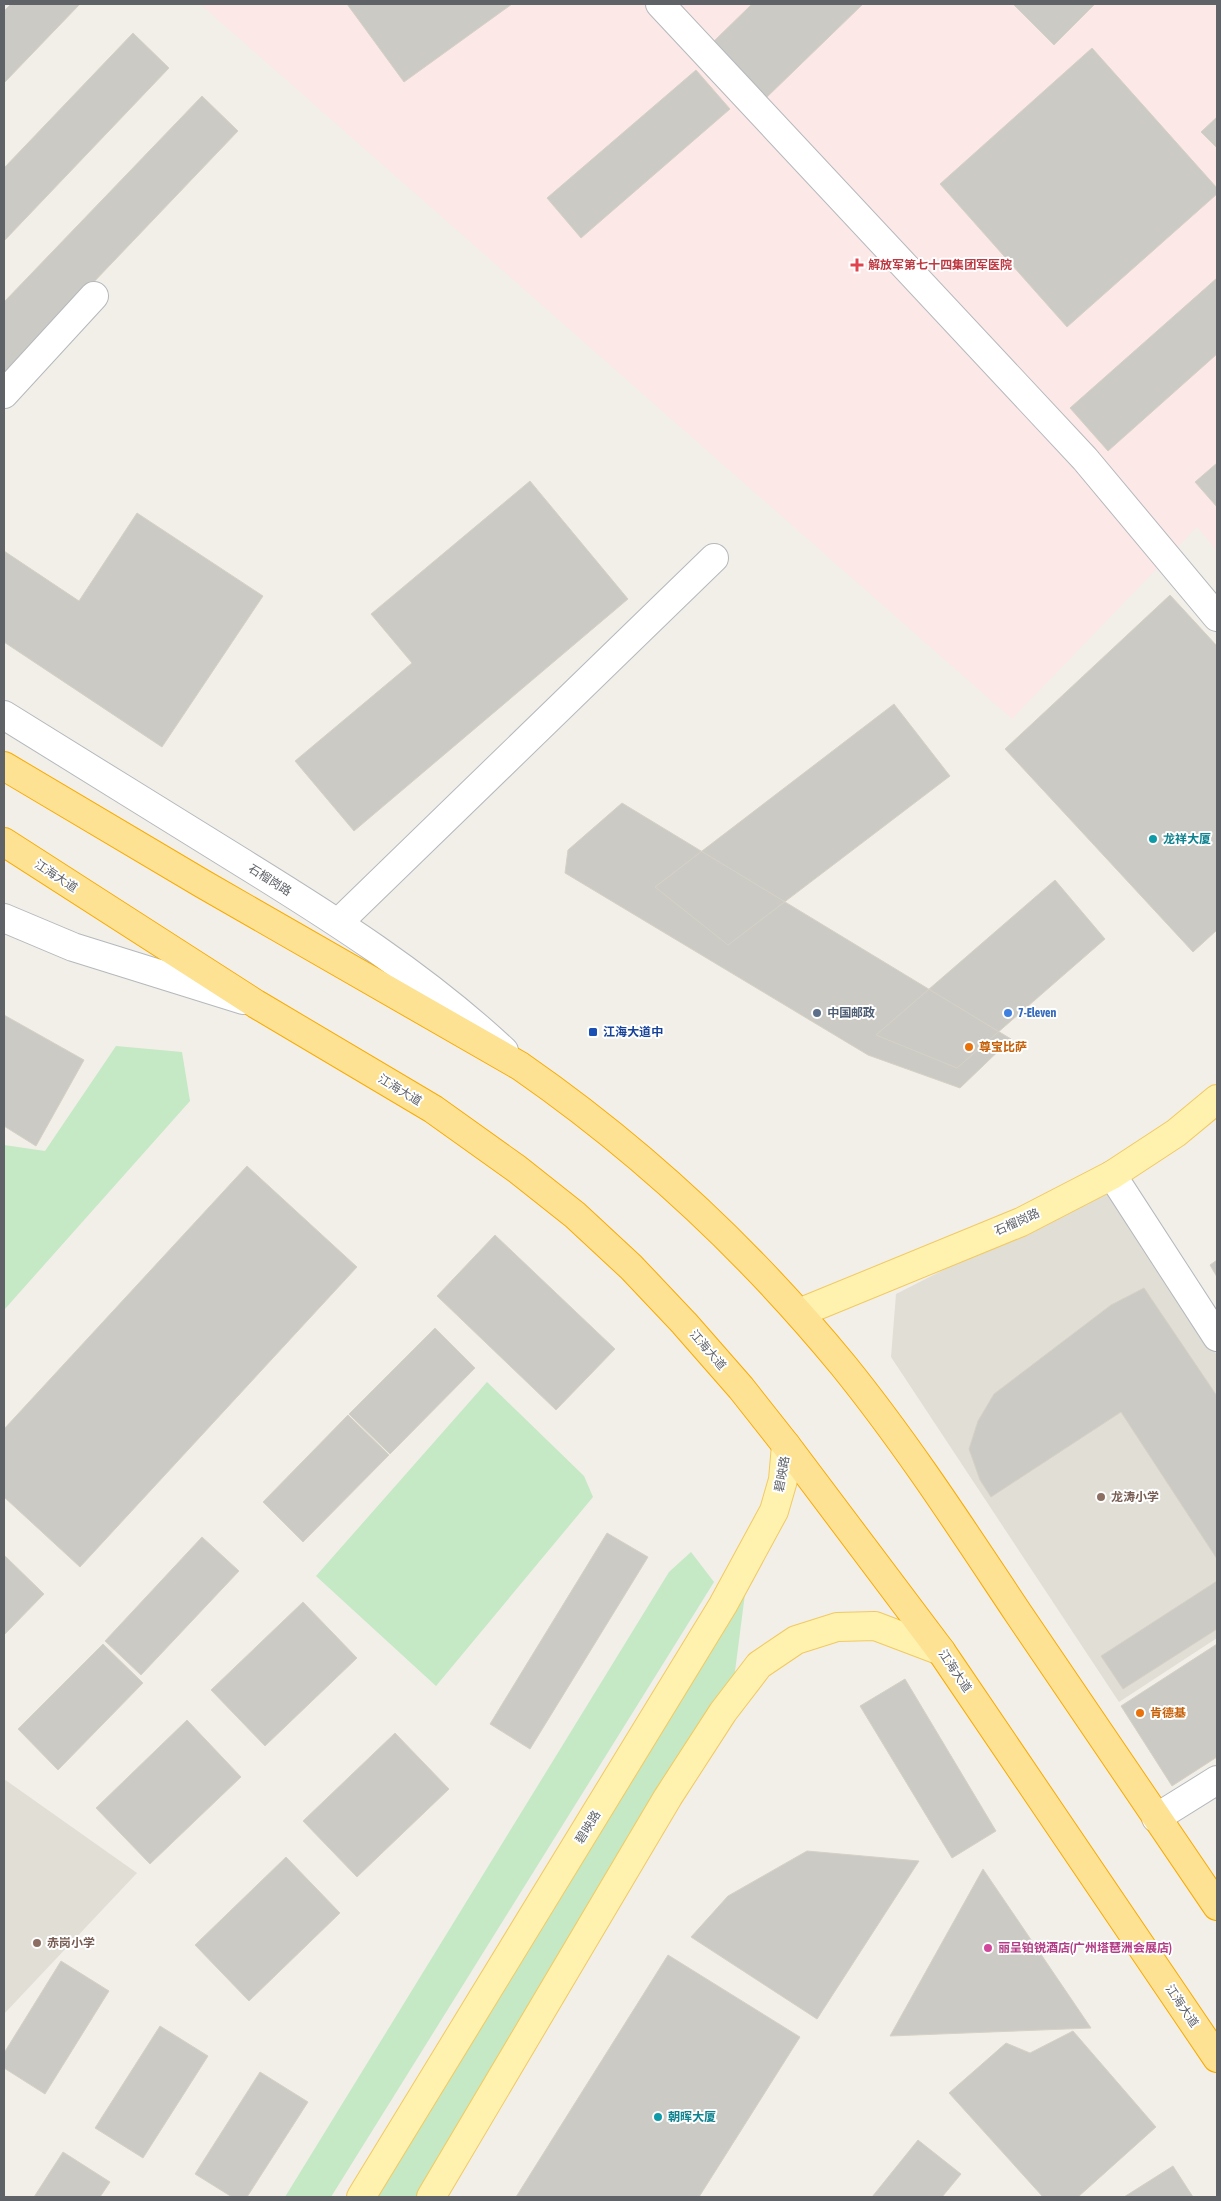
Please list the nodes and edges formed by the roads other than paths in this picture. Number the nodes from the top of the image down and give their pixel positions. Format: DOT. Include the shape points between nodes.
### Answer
graph roads {
  1 [pos="660,4"];
  2 [pos="94,296"];
  3 [pos="4,394"];
  4 [pos="714,558"];
  5 [pos="1217,617"];
  6 [pos="4,715"];
  7 [pos="4,766"];
  8 [pos="4,842"];
  9 [pos="4,918"];
  10 [pos="338,922"];
  11 [pos="256,1004"];
  12 [pos="520,1066"];
  13 [pos="1217,1099"];
  14 [pos="1112,1175"];
  15 [pos="799,1313"];
  16 [pos="1217,1337"];
  17 [pos="786,1444"];
  18 [pos="941,1651"];
  19 [pos="1217,1780"];
  20 [pos="1156,1818"];
  21 [pos="1217,1906"];
  22 [pos="1217,2058"];
  23 [pos="361,2197"];
  24 [pos="431,2197"];
  1 -- 5 [label="street" via="1084,459"];
  2 -- 3 [label="street"];
  4 -- 10 [label="street"];
  6 -- 10 [label="street, 石榴岗路"];
  7 -- 12 [label="highway"];
  8 -- 11 [label="highway, 江海大道"];
  9 -- 11 [label="street" via="73,947"];
  10 -- 12 [label="street, 石榴岗路" via="436,992"];
  11 -- 17 [label="highway, 江海大道" via="433,1109 517,1169 575,1216 684,1322"];
  12 -- 15 [label="highway" via="626,1147 692,1204"];
  13 -- 14 [label="main road, 石榴岗路" via="1176,1133"];
  14 -- 15 [label="main road, 石榴岗路" via="1021,1222"];
  14 -- 16 [label="street"];
  15 -- 20 [label="highway" via="896,1433"];
  17 -- 18 [label="highway, 江海大道"];
  17 -- 23 [label="main road, 碧映路" via="783,1480 774,1511 723,1605"];
  18 -- 22 [label="highway, 江海大道"];
  18 -- 24 [label="main road" via="875,1626 837,1627 796,1640 759,1665 723,1712 668,1797"];
  19 -- 20 [label="street"];
  20 -- 21 [label="highway"];
}
